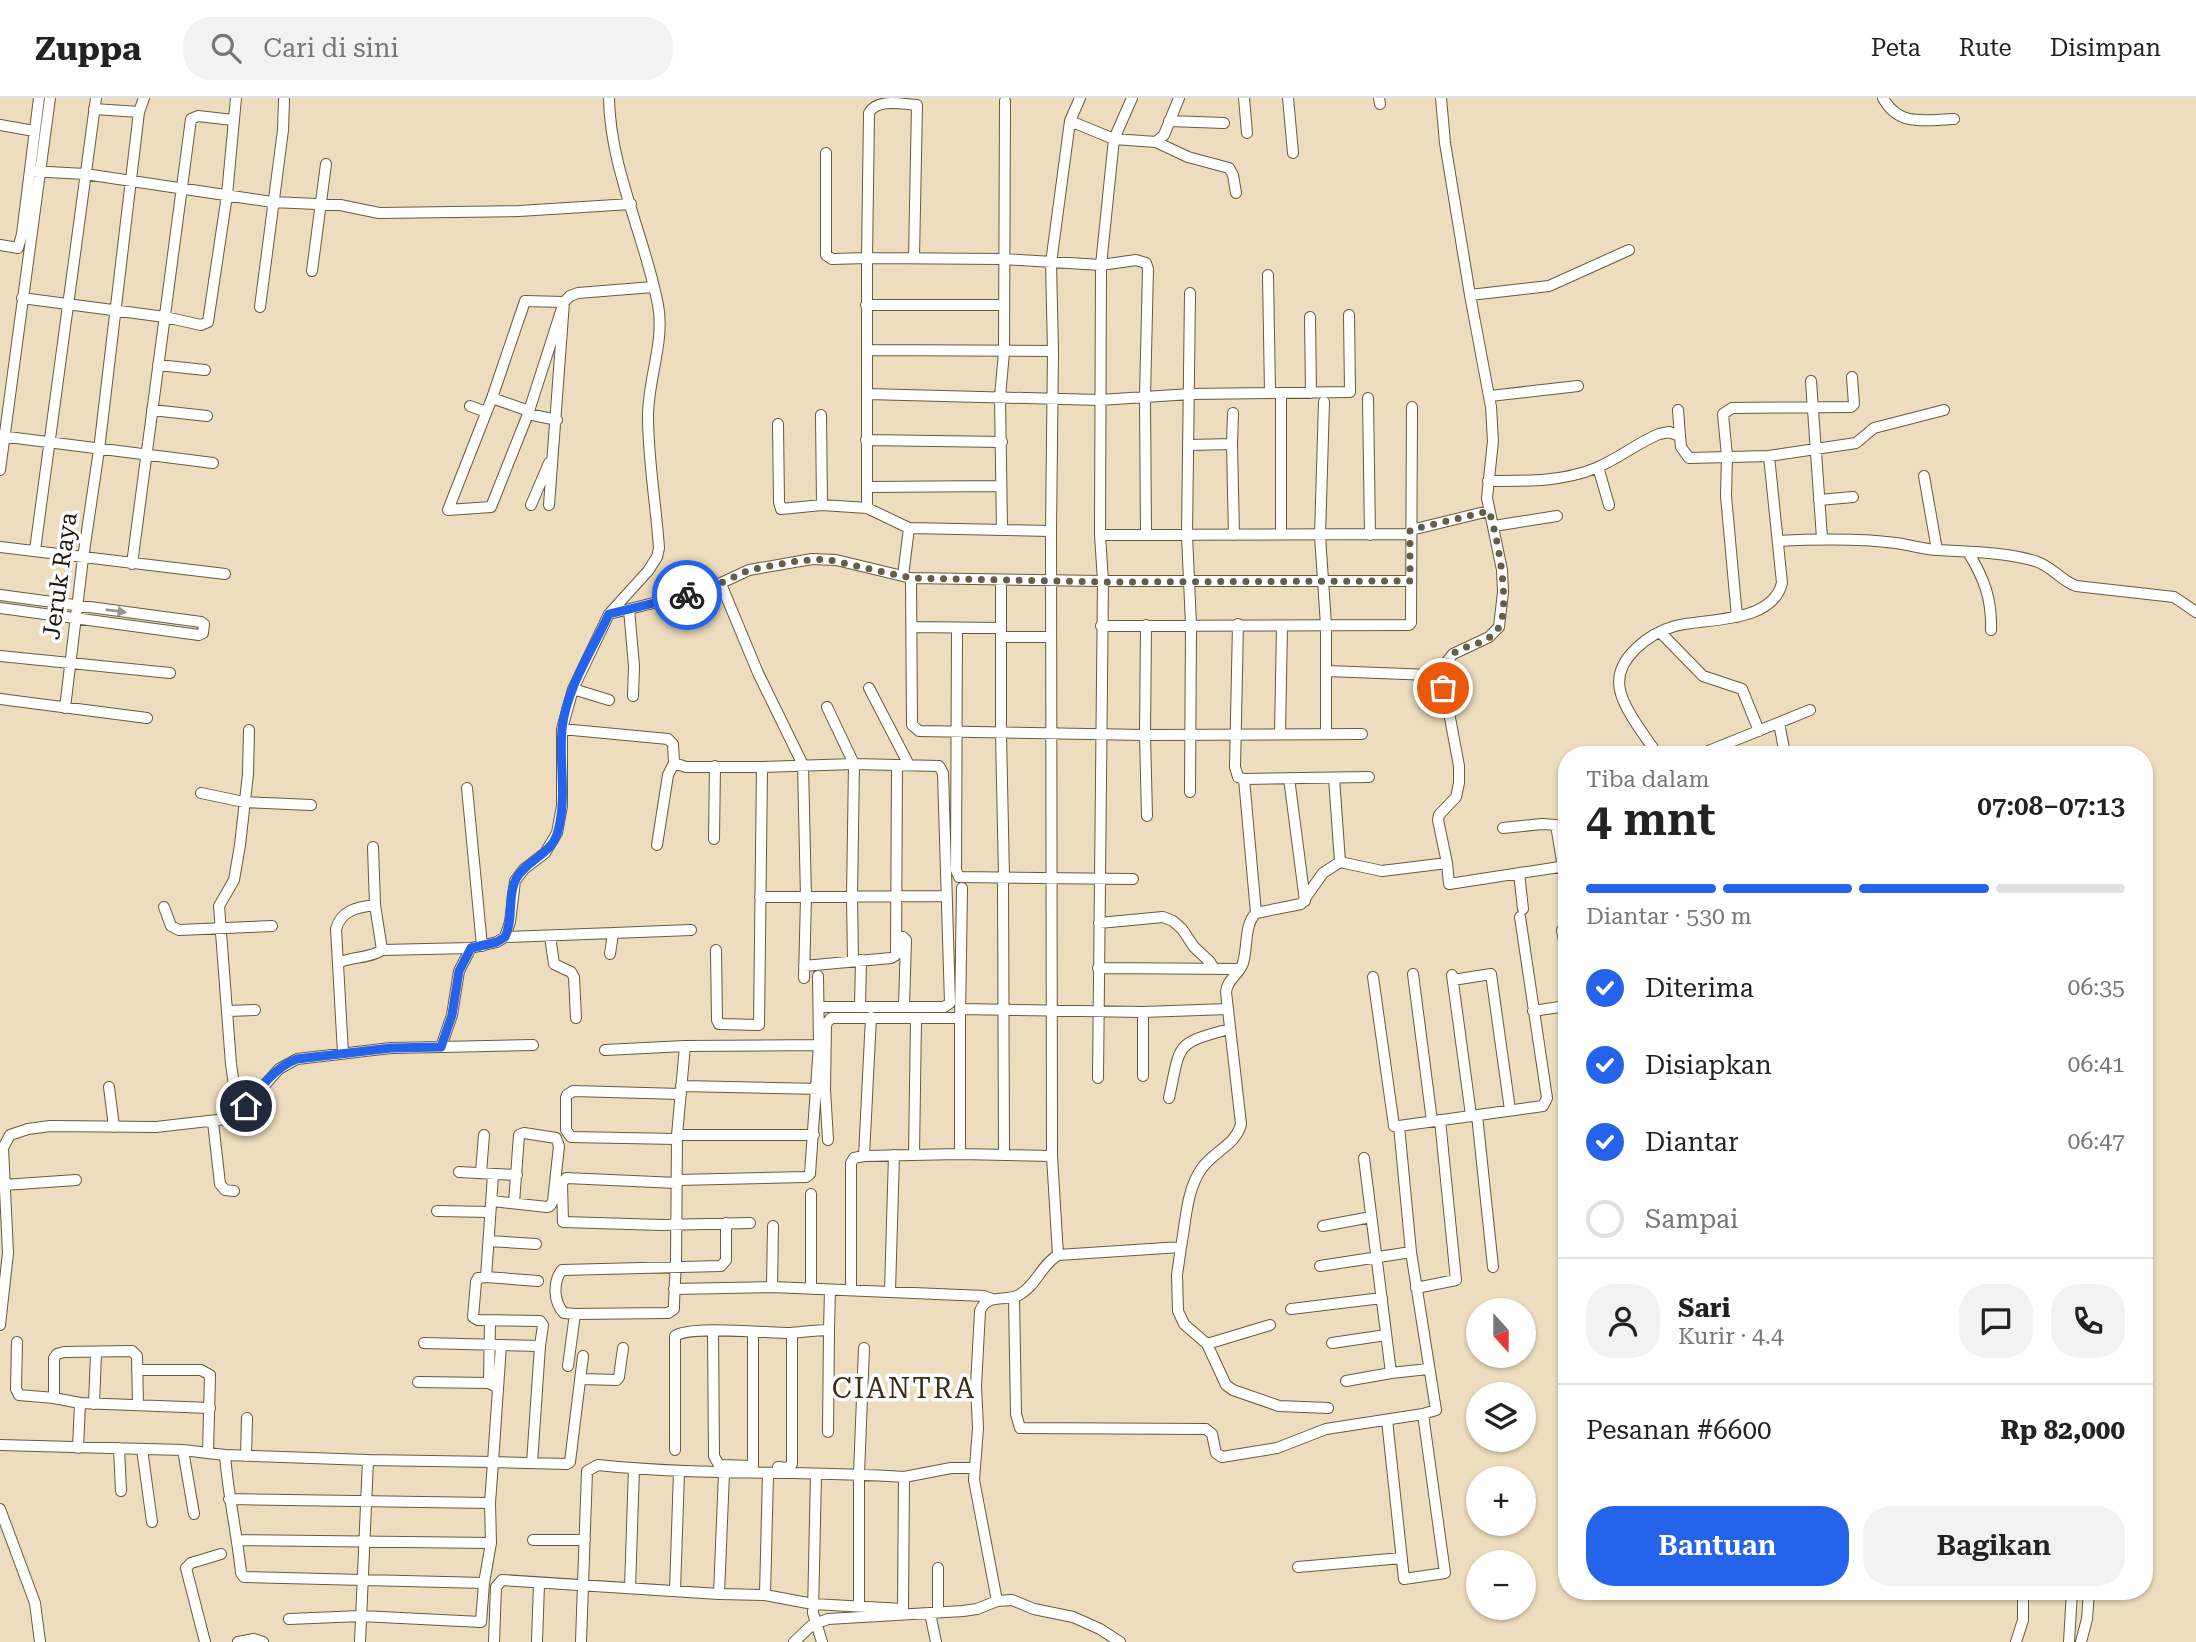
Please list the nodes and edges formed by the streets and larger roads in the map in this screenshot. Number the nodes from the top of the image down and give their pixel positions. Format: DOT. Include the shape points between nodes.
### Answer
graph roads {
  1 [pos="39,98"];
  2 [pos="50,98"];
  3 [pos="144,98"];
  4 [pos="236,98"];
  5 [pos="609,98"];
  6 [pos="1080,98"];
  7 [pos="1132,98"];
  8 [pos="1180,98"];
  9 [pos="1244,98"];
  10 [pos="1288,98"];
  11 [pos="1441,98"];
  12 [pos="1883,98"];
  13 [pos="284,100"];
  14 [pos="1005,101"];
  15 [pos="95,103"];
  16 [pos="139,112"];
  17 [pos="1954,119"];
  18 [pos="233,120"];
  19 [pos="1070,121"];
  20 [pos="1169,121"];
  21 [pos="1224,123"];
  22 [pos="0,125"];
  23 [pos="34,131"];
  24 [pos="1247,133"];
  25 [pos="1114,139"];
  26 [pos="1156,142"];
  27 [pos="826,153"];
  28 [pos="1293,153"];
  29 [pos="326,164"];
  30 [pos="35,172"];
  31 [pos="85,174"];
  32 [pos="131,180"];
  33 [pos="182,188"];
  34 [pos="1236,192"];
  35 [pos="227,195"];
  36 [pos="272,202"];
  37 [pos="631,204"];
  38 [pos="321,205"];
  39 [pos="0,245"];
  40 [pos="1629,250"];
  41 [pos="867,258"];
  42 [pos="914,258"];
  43 [pos="1004,259"];
  44 [pos="1051,263"];
  45 [pos="1101,265"];
  46 [pos="313,271"];
  47 [pos="1269,275"];
  48 [pos="653,287"];
  49 [pos="1190,293"];
  50 [pos="1470,295"];
  51 [pos="22,298"];
  52 [pos="564,302"];
  53 [pos="68,303"];
  54 [pos="866,305"];
  55 [pos="1004,305"];
  56 [pos="260,307"];
  57 [pos="116,311"];
  58 [pos="1349,315"];
  59 [pos="165,317"];
  60 [pos="1310,317"];
  61 [pos="867,349"];
  62 [pos="1053,351"];
  63 [pos="1004,352"];
  64 [pos="158,365"];
  65 [pos="205,370"];
  66 [pos="1852,377"];
  67 [pos="1811,381"];
  68 [pos="1578,386"];
  69 [pos="1270,393"];
  70 [pos="1311,393"];
  71 [pos="867,394"];
  72 [pos="1190,394"];
  73 [pos="1490,396"];
  74 [pos="1000,397"];
  75 [pos="1052,397"];
  76 [pos="1145,397"];
  77 [pos="1281,397"];
  78 [pos="492,398"];
  79 [pos="1368,398"];
  80 [pos="1100,400"];
  81 [pos="1324,402"];
  82 [pos="470,406"];
  83 [pos="1812,406"];
  84 [pos="1412,407"];
  85 [pos="152,410"];
  86 [pos="1678,410"];
  87 [pos="1944,410"];
  88 [pos="486,412"];
  89 [pos="529,412"];
  90 [pos="1234,413"];
  91 [pos="821,415"];
  92 [pos="206,416"];
  93 [pos="557,420"];
  94 [pos="778,424"];
  95 [pos="2,436"];
  96 [pos="1680,436"];
  97 [pos="866,440"];
  98 [pos="51,441"];
  99 [pos="1002,442"];
  100 [pos="1232,444"];
  101 [pos="1190,445"];
  102 [pos="1814,448"];
  103 [pos="100,450"];
  104 [pos="554,453"];
  105 [pos="145,456"];
  106 [pos="1727,456"];
  107 [pos="1769,456"];
  108 [pos="213,463"];
  109 [pos="1598,467"];
  110 [pos="0,471"];
  111 [pos="1924,476"];
  112 [pos="1488,481"];
  113 [pos="867,486"];
  114 [pos="1001,486"];
  115 [pos="1853,497"];
  116 [pos="1819,500"];
  117 [pos="531,505"];
  118 [pos="549,505"];
  119 [pos="822,505"];
  120 [pos="1609,505"];
  121 [pos="867,509"];
  122 [pos="1489,511"];
  123 [pos="1556,516"];
  124 [pos="1494,526"];
  125 [pos="909,528"];
  126 [pos="1002,530"];
  127 [pos="1051,531"];
  128 [pos="1410,532"];
  129 [pos="1281,534"];
  130 [pos="1100,535"];
  131 [pos="1146,535"];
  132 [pos="1187,535"];
  133 [pos="1234,535"];
  134 [pos="1370,535"];
  135 [pos="1320,536"];
  136 [pos="1822,538"];
  137 [pos="1777,541"];
  138 [pos="0,547"];
  139 [pos="35,550"];
  140 [pos="1937,550"];
  141 [pos="1968,552"];
  142 [pos="83,558"];
  143 [pos="132,564"];
  144 [pos="225,573"];
  145 [pos="907,577"];
  146 [pos="1001,580"];
  147 [pos="1323,580"];
  148 [pos="1052,581"];
  149 [pos="1410,581"];
  150 [pos="1103,582"];
  151 [pos="1190,582"];
  152 [pos="721,584"];
  153 [pos="0,595"];
  154 [pos="0,608"];
  155 [pos="629,609"];
  156 [pos="76,612"];
  157 [pos="2196,612"];
  158 [pos="609,614"];
  159 [pos="1737,617"];
  160 [pos="172,624"];
  161 [pos="1238,624"];
  162 [pos="1146,625"];
  163 [pos="1191,625"];
  164 [pos="1282,625"];
  165 [pos="1326,625"];
  166 [pos="1101,626"];
  167 [pos="912,627"];
  168 [pos="957,628"];
  169 [pos="1991,630"];
  170 [pos="1001,632"];
  171 [pos="1660,632"];
  172 [pos="1051,637"];
  173 [pos="0,656"];
  174 [pos="69,663"];
  175 [pos="1327,671"];
  176 [pos="170,673"];
  177 [pos="1431,675"];
  178 [pos="869,688"];
  179 [pos="573,689"];
  180 [pos="633,696"];
  181 [pos="0,699"];
  182 [pos="609,700"];
  183 [pos="827,707"];
  184 [pos="65,708"];
  185 [pos="1810,710"];
  186 [pos="147,718"];
  187 [pos="1779,723"];
  188 [pos="562,729"];
  189 [pos="249,730"];
  190 [pos="1759,731"];
  191 [pos="1051,732"];
  192 [pos="958,733"];
  193 [pos="1099,733"];
  194 [pos="1001,734"];
  195 [pos="1236,734"];
  196 [pos="1280,734"];
  197 [pos="1326,734"];
  198 [pos="1362,734"];
  199 [pos="1144,735"];
  200 [pos="1191,735"];
  201 [pos="1652,746"];
  202 [pos="1721,746"];
  203 [pos="1783,746"];
  204 [pos="674,763"];
  205 [pos="854,764"];
  206 [pos="803,765"];
  207 [pos="903,765"];
  208 [pos="715,766"];
  209 [pos="762,767"];
  210 [pos="1369,777"];
  211 [pos="1289,778"];
  212 [pos="1334,778"];
  213 [pos="1244,779"];
  214 [pos="467,788"];
  215 [pos="1190,792"];
  216 [pos="201,793"];
  217 [pos="244,802"];
  218 [pos="311,805"];
  219 [pos="1147,816"];
  220 [pos="1503,828"];
  221 [pos="1558,835"];
  222 [pos="714,839"];
  223 [pos="657,845"];
  224 [pos="373,847"];
  225 [pos="1340,862"];
  226 [pos="1447,863"];
  227 [pos="1558,867"];
  228 [pos="1519,873"];
  229 [pos="1052,876"];
  230 [pos="1099,878"];
  231 [pos="1004,879"];
  232 [pos="1133,879"];
  233 [pos="962,888"];
  234 [pos="897,896"];
  235 [pos="946,896"];
  236 [pos="760,897"];
  237 [pos="852,897"];
  238 [pos="806,898"];
  239 [pos="1305,901"];
  240 [pos="376,905"];
  241 [pos="164,907"];
  242 [pos="1256,913"];
  243 [pos="1099,923"];
  244 [pos="272,926"];
  245 [pos="219,928"];
  246 [pos="691,930"];
  247 [pos="613,933"];
  248 [pos="550,936"];
  249 [pos="505,937"];
  250 [pos="897,937"];
  251 [pos="476,947"];
  252 [pos="382,950"];
  253 [pos="716,950"];
  254 [pos="610,954"];
  255 [pos="857,960"];
  256 [pos="338,963"];
  257 [pos="1098,968"];
  258 [pos="1214,969"];
  259 [pos="1240,970"];
  260 [pos="1413,974"];
  261 [pos="818,976"];
  262 [pos="1373,977"];
  263 [pos="860,1006"];
  264 [pos="819,1007"];
  265 [pos="1558,1007"];
  266 [pos="1228,1009"];
  267 [pos="255,1010"];
  268 [pos="1005,1011"];
  269 [pos="1097,1011"];
  270 [pos="1533,1011"];
  271 [pos="228,1012"];
  272 [pos="912,1012"];
  273 [pos="1052,1012"];
  274 [pos="1143,1012"];
  275 [pos="961,1014"];
  276 [pos="871,1017"];
  277 [pos="576,1018"];
  278 [pos="1229,1029"];
  279 [pos="533,1045"];
  280 [pos="819,1045"];
  281 [pos="685,1046"];
  282 [pos="441,1047"];
  283 [pos="605,1050"];
  284 [pos="343,1053"];
  285 [pos="1143,1076"];
  286 [pos="1098,1077"];
  287 [pos="109,1087"];
  288 [pos="821,1089"];
  289 [pos="681,1090"];
  290 [pos="1169,1098"];
  291 [pos="1510,1110"];
  292 [pos="238,1113"];
  293 [pos="1474,1115"];
  294 [pos="1436,1121"];
  295 [pos="213,1122"];
  296 [pos="1399,1126"];
  297 [pos="114,1127"];
  298 [pos="484,1135"];
  299 [pos="814,1135"];
  300 [pos="677,1137"];
  301 [pos="828,1140"];
  302 [pos="914,1154"];
  303 [pos="960,1154"];
  304 [pos="894,1155"];
  305 [pos="1004,1155"];
  306 [pos="864,1156"];
  307 [pos="1052,1156"];
  308 [pos="2,1158"];
  309 [pos="1364,1158"];
  310 [pos="460,1172"];
  311 [pos="481,1172"];
  312 [pos="493,1175"];
  313 [pos="517,1175"];
  314 [pos="76,1180"];
  315 [pos="677,1181"];
  316 [pos="4,1185"];
  317 [pos="234,1191"];
  318 [pos="811,1194"];
  319 [pos="514,1203"];
  320 [pos="491,1206"];
  321 [pos="437,1210"];
  322 [pos="1371,1217"];
  323 [pos="726,1223"];
  324 [pos="750,1223"];
  325 [pos="676,1225"];
  326 [pos="773,1226"];
  327 [pos="1323,1226"];
  328 [pos="489,1241"];
  329 [pos="536,1244"];
  330 [pos="1181,1247"];
  331 [pos="1411,1251"];
  332 [pos="1058,1255"];
  333 [pos="1378,1256"];
  334 [pos="1320,1266"];
  335 [pos="1493,1267"];
  336 [pos="675,1269"];
  337 [pos="486,1277"];
  338 [pos="538,1281"];
  339 [pos="772,1287"];
  340 [pos="1416,1288"];
  341 [pos="674,1289"];
  342 [pos="811,1289"];
  343 [pos="830,1290"];
  344 [pos="851,1290"];
  345 [pos="890,1291"];
  346 [pos="1014,1297"];
  347 [pos="1382,1297"];
  348 [pos="992,1299"];
  349 [pos="1291,1309"];
  350 [pos="575,1314"];
  351 [pos="490,1321"];
  352 [pos="0,1325"];
  353 [pos="1270,1325"];
  354 [pos="829,1330"];
  355 [pos="713,1331"];
  356 [pos="753,1332"];
  357 [pos="792,1333"];
  358 [pos="1386,1335"];
  359 [pos="17,1342"];
  360 [pos="424,1343"];
  361 [pos="1332,1343"];
  362 [pos="489,1344"];
  363 [pos="1207,1344"];
  364 [pos="501,1345"];
  365 [pos="540,1346"];
  366 [pos="623,1348"];
  367 [pos="864,1348"];
  368 [pos="96,1353"];
  369 [pos="583,1356"];
  370 [pos="568,1366"];
  371 [pos="1429,1369"];
  372 [pos="137,1370"];
  373 [pos="1391,1373"];
  374 [pos="581,1379"];
  375 [pos="1346,1381"];
  376 [pos="418,1382"];
  377 [pos="494,1386"];
  378 [pos="54,1398"];
  379 [pos="80,1403"];
  380 [pos="94,1404"];
  381 [pos="138,1405"];
  382 [pos="210,1408"];
  383 [pos="1328,1408"];
  384 [pos="1423,1414"];
  385 [pos="247,1418"];
  386 [pos="1387,1420"];
  387 [pos="828,1432"];
  388 [pos="0,1446"];
  389 [pos="78,1448"];
  390 [pos="119,1448"];
  391 [pos="142,1449"];
  392 [pos="183,1450"];
  393 [pos="675,1450"];
  394 [pos="208,1453"];
  395 [pos="225,1455"];
  396 [pos="246,1455"];
  397 [pos="368,1460"];
  398 [pos="493,1462"];
  399 [pos="532,1463"];
  400 [pos="753,1466"];
  401 [pos="634,1468"];
  402 [pos="974,1468"];
  403 [pos="679,1472"];
  404 [pos="724,1473"];
  405 [pos="768,1473"];
  406 [pos="816,1474"];
  407 [pos="859,1474"];
  408 [pos="904,1477"];
  409 [pos="121,1491"];
  410 [pos="229,1499"];
  411 [pos="367,1502"];
  412 [pos="490,1503"];
  413 [pos="0,1509"];
  414 [pos="194,1514"];
  415 [pos="152,1521"];
  416 [pos="238,1540"];
  417 [pos="533,1540"];
  418 [pos="585,1540"];
  419 [pos="12,1541"];
  420 [pos="366,1542"];
  421 [pos="491,1543"];
  422 [pos="0,1546"];
  423 [pos="220,1554"];
  424 [pos="1402,1558"];
  425 [pos="1298,1567"];
  426 [pos="938,1568"];
  427 [pos="364,1581"];
  428 [pos="484,1583"];
  429 [pos="539,1584"];
  430 [pos="584,1586"];
  431 [pos="630,1588"];
  432 [pos="675,1591"];
  433 [pos="719,1594"];
  434 [pos="765,1595"];
  435 [pos="2023,1600"];
  436 [pos="2071,1600"];
  437 [pos="2088,1600"];
  438 [pos="997,1601"];
  439 [pos="813,1604"];
  440 [pos="859,1606"];
  441 [pos="934,1612"];
  442 [pos="361,1616"];
  443 [pos="289,1619"];
  444 [pos="815,1623"];
  445 [pos="40,1642"];
  446 [pos="205,1642"];
  447 [pos="238,1642"];
  448 [pos="263,1642"];
  449 [pos="360,1642"];
  450 [pos="494,1642"];
  451 [pos="537,1642"];
  452 [pos="582,1642"];
  453 [pos="794,1642"];
  454 [pos="822,1642"];
  455 [pos="936,1642"];
  456 [pos="1120,1642"];
  457 [pos="2016,1642"];
  458 [pos="2069,1642"];
  459 [pos="2081,1642"];
  1 -- 23 [label="street"];
  2 -- 30 [label="street"];
  3 -- 16 [label="street, Jeruk Raya"];
  4 -- 18 [label="street"];
  5 -- 37 [label="street" via="616,150"];
  6 -- 19 [label="street"];
  7 -- 25 [label="street"];
  8 -- 20 [label="street"];
  9 -- 24 [label="street"];
  10 -- 28 [label="street"];
  11 -- 50 [label="street"];
  12 -- 17 [label="street" via="1903,118"];
  13 -- 36 [label="street"];
  14 -- 43 [label="street"];
  15 -- 16 [label="street"];
  15 -- 31 [label="street"];
  16 -- 32 [label="street, Jeruk Raya"];
  18 -- 33 [label="street" via="191,119"];
  18 -- 35 [label="street"];
  19 -- 25 [label="street"];
  19 -- 44 [label="street"];
  20 -- 21 [label="street"];
  20 -- 26 [label="street"];
  22 -- 23 [label="street"];
  23 -- 30 [label="street"];
  25 -- 26 [label="street"];
  25 -- 45 [label="street"];
  26 -- 34 [label="street" via="1188,158 1229,168"];
  27 -- 41 [label="street" via="826,255 832,259"];
  29 -- 38 [label="street"];
  30 -- 31 [label="street"];
  30 -- 39 [label="street" via="18,248"];
  30 -- 51 [label="street"];
  31 -- 32 [label="street"];
  31 -- 53 [label="street"];
  32 -- 33 [label="street"];
  32 -- 57 [label="street, Jeruk Raya"];
  33 -- 35 [label="street"];
  33 -- 59 [label="street"];
  35 -- 36 [label="street"];
  35 -- 59 [label="street" via="209,321 201,325"];
  36 -- 38 [label="street"];
  36 -- 56 [label="street"];
  37 -- 38 [label="street" via="379,213"];
  37 -- 48 [label="street"];
  38 -- 46 [label="street"];
  40 -- 50 [label="street" via="1549,286"];
  41 -- 42 [label="street"];
  41 -- 42 [label="street" via="869,113 881,103 917,105"];
  41 -- 54 [label="street"];
  42 -- 43 [label="street"];
  43 -- 44 [label="street"];
  43 -- 55 [label="street"];
  44 -- 45 [label="street"];
  44 -- 62 [label="street"];
  45 -- 76 [label="street" via="1142,261 1147,266"];
  45 -- 80 [label="street"];
  47 -- 69 [label="street"];
  48 -- 52 [label="street" via="578,293"];
  48 -- 158 [label="street" via="659,330 648,414 659,548 648,571"];
  49 -- 72 [label="street"];
  50 -- 73 [label="street"];
  51 -- 53 [label="street"];
  51 -- 95 [label="street"];
  52 -- 78 [label="street" via="526,301"];
  52 -- 89 [label="street"];
  52 -- 93 [label="street"];
  53 -- 57 [label="street"];
  53 -- 98 [label="street"];
  54 -- 55 [label="street"];
  54 -- 61 [label="street"];
  55 -- 63 [label="street"];
  57 -- 59 [label="street"];
  57 -- 103 [label="street, Jeruk Raya"];
  58 -- 70 [label="street" via="1350,392"];
  59 -- 64 [label="street"];
  60 -- 70 [label="street"];
  61 -- 63 [label="street"];
  61 -- 71 [label="street"];
  62 -- 63 [label="street"];
  62 -- 75 [label="street"];
  63 -- 74 [label="street"];
  64 -- 65 [label="street"];
  64 -- 85 [label="street"];
  66 -- 83 [label="street" via="1853,406"];
  67 -- 83 [label="street"];
  68 -- 73 [label="street"];
  69 -- 70 [label="street"];
  69 -- 72 [label="street"];
  71 -- 74 [label="street"];
  71 -- 97 [label="street"];
  72 -- 76 [label="street"];
  72 -- 101 [label="street"];
  73 -- 112 [label="street" via="1493,441"];
  74 -- 75 [label="street"];
  74 -- 99 [label="street"];
  75 -- 80 [label="street"];
  75 -- 127 [label="street"];
  76 -- 80 [label="street"];
  76 -- 131 [label="street"];
  77 -- 129 [label="street"];
  78 -- 88 [label="street"];
  78 -- 89 [label="street"];
  79 -- 134 [label="street"];
  80 -- 130 [label="street"];
  81 -- 135 [label="street"];
  82 -- 88 [label="street"];
  83 -- 102 [label="street"];
  83 -- 106 [label="street" via="1726,410"];
  84 -- 128 [label="street"];
  85 -- 92 [label="street"];
  85 -- 105 [label="street"];
  86 -- 96 [label="street"];
  87 -- 102 [label="street" via="1874,428 1856,443"];
  88 -- 89 [label="street" via="448,510 491,507"];
  89 -- 93 [label="street"];
  90 -- 100 [label="street"];
  91 -- 119 [label="street"];
  93 -- 104 [label="street"];
  94 -- 119 [label="street" via="779,506 785,510"];
  95 -- 98 [label="street"];
  95 -- 110 [label="street"];
  96 -- 106 [label="street" via="1688,458"];
  96 -- 109 [label="street" via="1659,434"];
  97 -- 99 [label="street"];
  97 -- 113 [label="street"];
  98 -- 103 [label="street"];
  98 -- 139 [label="street"];
  99 -- 114 [label="street"];
  100 -- 101 [label="street"];
  100 -- 133 [label="street"];
  101 -- 132 [label="street"];
  102 -- 107 [label="street"];
  102 -- 116 [label="street"];
  103 -- 105 [label="street"];
  103 -- 142 [label="street, Jeruk Raya"];
  104 -- 117 [label="street"];
  104 -- 118 [label="street"];
  105 -- 108 [label="street"];
  105 -- 143 [label="street"];
  106 -- 107 [label="street"];
  106 -- 159 [label="street"];
  107 -- 137 [label="street"];
  109 -- 112 [label="street" via="1545,480"];
  109 -- 120 [label="street"];
  111 -- 140 [label="street"];
  112 -- 122 [label="street"];
  113 -- 114 [label="street"];
  113 -- 121 [label="street"];
  114 -- 126 [label="street"];
  115 -- 116 [label="street"];
  116 -- 136 [label="street"];
  119 -- 121 [label="street"];
  121 -- 125 [label="street"];
  122 -- 124 [label="street"];
  122 -- 128 [label="street"];
  123 -- 124 [label="street"];
  124 -- 226 [label="street" via="1503,592 1499,627 1489,637 1453,654 1442,675 1459,766 1458,792 1438,820"];
  125 -- 126 [label="street"];
  125 -- 145 [label="street"];
  126 -- 127 [label="street"];
  127 -- 148 [label="street"];
  128 -- 134 [label="street"];
  128 -- 149 [label="street"];
  129 -- 133 [label="street"];
  129 -- 135 [label="street"];
  130 -- 131 [label="street"];
  130 -- 150 [label="street"];
  131 -- 132 [label="street"];
  132 -- 133 [label="street"];
  132 -- 151 [label="street"];
  134 -- 135 [label="street"];
  135 -- 147 [label="street"];
  136 -- 137 [label="street"];
  136 -- 140 [label="street"];
  137 -- 159 [label="street" via="1780,591 1770,603"];
  138 -- 139 [label="street"];
  139 -- 142 [label="street"];
  140 -- 141 [label="street"];
  141 -- 157 [label="street" via="2039,562 2076,586 2174,597"];
  141 -- 169 [label="street" via="1987,589"];
  142 -- 143 [label="street"];
  142 -- 156 [label="street, Jeruk Raya"];
  143 -- 144 [label="street"];
  145 -- 146 [label="street"];
  145 -- 152 [label="street" via="812,559 749,570"];
  145 -- 167 [label="street"];
  146 -- 148 [label="street"];
  146 -- 170 [label="street"];
  147 -- 149 [label="street"];
  147 -- 151 [label="street"];
  147 -- 165 [label="street"];
  148 -- 150 [label="street"];
  148 -- 172 [label="street"];
  149 -- 165 [label="street" via="1409,625"];
  150 -- 151 [label="street"];
  150 -- 166 [label="street"];
  151 -- 163 [label="street"];
  152 -- 155 [label="street"];
  152 -- 206 [label="street"];
  153 -- 156 [label="street"];
  154 -- 156 [label="street"];
  155 -- 158 [label="street"];
  155 -- 180 [label="street"];
  156 -- 160 [label="street"];
  156 -- 174 [label="street, Jeruk Raya"];
  158 -- 179 [label="street"];
  159 -- 171 [label="street"];
  161 -- 163 [label="street"];
  161 -- 164 [label="street"];
  161 -- 195 [label="street"];
  162 -- 163 [label="street"];
  162 -- 166 [label="street"];
  162 -- 199 [label="street"];
  163 -- 200 [label="street"];
  164 -- 165 [label="street"];
  164 -- 196 [label="street"];
  165 -- 175 [label="street"];
  166 -- 193 [label="street"];
  167 -- 168 [label="street"];
  167 -- 192 [label="street" via="913,726 919,731"];
  168 -- 170 [label="street"];
  168 -- 192 [label="street"];
  170 -- 172 [label="street"];
  170 -- 194 [label="street"];
  171 -- 190 [label="street" via="1703,676 1742,689"];
  171 -- 201 [label="street" via="1632,652 1619,682"];
  172 -- 191 [label="street"];
  173 -- 174 [label="street"];
  174 -- 176 [label="street"];
  174 -- 184 [label="street, Jeruk Raya"];
  175 -- 177 [label="street"];
  175 -- 197 [label="street"];
  178 -- 207 [label="street"];
  179 -- 182 [label="street"];
  179 -- 188 [label="street"];
  181 -- 184 [label="street"];
  183 -- 205 [label="street"];
  184 -- 186 [label="street"];
  185 -- 187 [label="street"];
  187 -- 190 [label="street"];
  187 -- 203 [label="street"];
  188 -- 204 [label="street" via="668,738"];
  188 -- 249 [label="street" via="562,806 557,833 545,853 515,881"];
  189 -- 217 [label="street"];
  190 -- 202 [label="street"];
  191 -- 193 [label="street"];
  191 -- 194 [label="street"];
  191 -- 229 [label="street"];
  192 -- 194 [label="street"];
  192 -- 231 [label="street" via="957,875"];
  193 -- 199 [label="street"];
  193 -- 230 [label="street"];
  194 -- 231 [label="street"];
  195 -- 196 [label="street"];
  195 -- 200 [label="street"];
  195 -- 213 [label="street" via="1236,773"];
  196 -- 197 [label="street"];
  197 -- 198 [label="street"];
  199 -- 200 [label="street"];
  199 -- 219 [label="street"];
  200 -- 215 [label="street"];
  204 -- 208 [label="street" via="688,768"];
  204 -- 223 [label="street"];
  205 -- 206 [label="street"];
  205 -- 207 [label="street"];
  205 -- 237 [label="street"];
  206 -- 209 [label="street"];
  206 -- 238 [label="street"];
  207 -- 234 [label="street"];
  207 -- 235 [label="street" via="937,765 942,770"];
  208 -- 209 [label="street"];
  208 -- 222 [label="street"];
  209 -- 236 [label="street"];
  210 -- 212 [label="street"];
  211 -- 212 [label="street"];
  211 -- 213 [label="street"];
  211 -- 239 [label="street"];
  212 -- 225 [label="street"];
  213 -- 242 [label="street"];
  214 -- 251 [label="street"];
  216 -- 217 [label="street"];
  217 -- 218 [label="street"];
  217 -- 245 [label="street" via="234,880 219,906"];
  220 -- 221 [label="street" via="1550,824 1556,825"];
  224 -- 240 [label="street"];
  225 -- 226 [label="street" via="1382,871"];
  225 -- 239 [label="street" via="1323,873"];
  226 -- 228 [label="street" via="1449,884"];
  227 -- 228 [label="street"];
  228 -- 270 [label="street"];
  229 -- 230 [label="street"];
  229 -- 231 [label="street"];
  229 -- 273 [label="street"];
  230 -- 232 [label="street"];
  230 -- 243 [label="street"];
  231 -- 268 [label="street"];
  233 -- 275 [label="street"];
  234 -- 235 [label="street"];
  234 -- 237 [label="street"];
  234 -- 250 [label="street"];
  235 -- 272 [label="street" via="951,1001 944,1007"];
  236 -- 238 [label="street"];
  236 -- 253 [label="street" via="759,1025 719,1024"];
  237 -- 238 [label="street"];
  237 -- 255 [label="street"];
  238 -- 255 [label="street" via="804,972"];
  239 -- 242 [label="street"];
  240 -- 252 [label="street"];
  240 -- 256 [label="street" via="359,907 339,920 335,933"];
  241 -- 245 [label="street" via="174,929"];
  242 -- 259 [label="street" via="1250,920"];
  243 -- 257 [label="street"];
  243 -- 258 [label="street" via="1163,917 1182,929"];
  244 -- 245 [label="street"];
  245 -- 271 [label="street"];
  246 -- 247 [label="street"];
  247 -- 248 [label="street"];
  247 -- 254 [label="street"];
  248 -- 249 [label="street"];
  248 -- 277 [label="street" via="554,964 574,977"];
  249 -- 251 [label="street"];
  250 -- 255 [label="street" via="894,957"];
  250 -- 272 [label="street" via="905,939"];
  251 -- 252 [label="street"];
  251 -- 282 [label="street" via="459,971"];
  252 -- 256 [label="street"];
  255 -- 263 [label="street"];
  256 -- 284 [label="street"];
  257 -- 258 [label="street"];
  257 -- 269 [label="street"];
  258 -- 259 [label="street"];
  259 -- 266 [label="street" via="1227,985"];
  260 -- 294 [label="street"];
  261 -- 264 [label="street"];
  262 -- 296 [label="street" via="1394,1126"];
  263 -- 264 [label="street"];
  263 -- 272 [label="street"];
  264 -- 280 [label="street"];
  265 -- 270 [label="street"];
  266 -- 274 [label="street"];
  266 -- 278 [label="street"];
  267 -- 271 [label="street"];
  268 -- 273 [label="street"];
  268 -- 275 [label="street"];
  268 -- 305 [label="street"];
  269 -- 273 [label="street"];
  269 -- 274 [label="street"];
  269 -- 286 [label="street"];
  270 -- 291 [label="street" via="1547,1098 1543,1106"];
  271 -- 292 [label="street"];
  272 -- 275 [label="street"];
  272 -- 276 [label="street"];
  272 -- 302 [label="street"];
  273 -- 307 [label="street"];
  274 -- 285 [label="street"];
  275 -- 303 [label="street"];
  276 -- 288 [label="street" via="832,1017 827,1022"];
  276 -- 306 [label="street"];
  278 -- 290 [label="street" via="1183,1046"];
  278 -- 330 [label="street" via="1240,1128 1235,1139 1208,1160 1197,1176"];
  279 -- 282 [label="street"];
  280 -- 281 [label="street"];
  280 -- 288 [label="street"];
  281 -- 283 [label="street"];
  281 -- 289 [label="street"];
  282 -- 284 [label="street"];
  284 -- 292 [label="street" via="287,1063"];
  287 -- 297 [label="street"];
  288 -- 289 [label="street"];
  288 -- 299 [label="street"];
  288 -- 301 [label="street"];
  289 -- 300 [label="street"];
  289 -- 300 [label="street" via="573,1091 566,1098 565,1130 571,1137"];
  291 -- 293 [label="street"];
  291 -- 293 [label="street" via="1491,974 1452,976"];
  292 -- 295 [label="street"];
  293 -- 294 [label="street"];
  293 -- 335 [label="street"];
  294 -- 296 [label="street"];
  294 -- 340 [label="street" via="1456,1280"];
  295 -- 297 [label="street"];
  295 -- 317 [label="street" via="220,1184"];
  296 -- 331 [label="street"];
  297 -- 308 [label="street" via="50,1126 16,1131 6,1138"];
  298 -- 311 [label="street"];
  299 -- 300 [label="street"];
  299 -- 315 [label="street" via="812,1169 806,1177"];
  300 -- 315 [label="street"];
  302 -- 303 [label="street"];
  302 -- 304 [label="street"];
  303 -- 305 [label="street"];
  304 -- 306 [label="street"];
  304 -- 345 [label="street"];
  305 -- 307 [label="street"];
  306 -- 344 [label="street" via="851,1163"];
  307 -- 332 [label="street"];
  308 -- 316 [label="street"];
  309 -- 322 [label="street"];
  310 -- 311 [label="street"];
  311 -- 312 [label="street"];
  312 -- 313 [label="street"];
  312 -- 320 [label="street"];
  313 -- 319 [label="street"];
  313 -- 319 [label="street" via="519,1135 556,1139 552,1204"];
  314 -- 316 [label="street"];
  315 -- 325 [label="street"];
  315 -- 325 [label="street" via="570,1177 562,1183 565,1223"];
  316 -- 352 [label="street" via="8,1253"];
  318 -- 342 [label="street"];
  319 -- 320 [label="street"];
  320 -- 321 [label="street"];
  320 -- 328 [label="street"];
  322 -- 327 [label="street"];
  322 -- 333 [label="street"];
  323 -- 324 [label="street"];
  323 -- 325 [label="street"];
  323 -- 336 [label="street" via="724,1264"];
  325 -- 336 [label="street"];
  326 -- 339 [label="street"];
  328 -- 329 [label="street"];
  328 -- 337 [label="street"];
  330 -- 332 [label="street"];
  330 -- 363 [label="street" via="1178,1311 1184,1324"];
  331 -- 333 [label="street"];
  331 -- 340 [label="street"];
  332 -- 346 [label="street"];
  333 -- 334 [label="street"];
  333 -- 347 [label="street"];
  336 -- 341 [label="street"];
  336 -- 350 [label="street" via="561,1270 558,1305"];
  337 -- 338 [label="street"];
  337 -- 351 [label="street" via="477,1280 473,1315"];
  339 -- 341 [label="street"];
  339 -- 342 [label="street"];
  340 -- 371 [label="street"];
  341 -- 350 [label="street" via="671,1313"];
  342 -- 343 [label="street"];
  343 -- 344 [label="street"];
  343 -- 354 [label="street"];
  344 -- 345 [label="street"];
  345 -- 348 [label="street"];
  346 -- 348 [label="street"];
  346 -- 386 [label="street" via="1020,1429 1206,1429 1222,1457 1276,1448 1326,1429"];
  347 -- 349 [label="street"];
  347 -- 358 [label="street"];
  348 -- 402 [label="street" via="982,1306 977,1332"];
  350 -- 370 [label="street"];
  351 -- 362 [label="street"];
  351 -- 365 [label="street" via="542,1322"];
  353 -- 363 [label="street"];
  354 -- 357 [label="street"];
  354 -- 387 [label="street"];
  355 -- 356 [label="street"];
  355 -- 393 [label="street" via="681,1332 674,1337"];
  355 -- 400 [label="street" via="715,1460 720,1466"];
  356 -- 357 [label="street"];
  356 -- 400 [label="street"];
  357 -- 400 [label="street" via="792,1464 787,1468"];
  358 -- 361 [label="street"];
  358 -- 373 [label="street"];
  359 -- 378 [label="street" via="17,1393"];
  360 -- 362 [label="street"];
  362 -- 364 [label="street"];
  362 -- 377 [label="street"];
  363 -- 383 [label="street" via="1229,1388 1279,1406"];
  364 -- 365 [label="street"];
  364 -- 377 [label="street"];
  365 -- 399 [label="street"];
  366 -- 374 [label="street" via="617,1380"];
  367 -- 407 [label="street"];
  368 -- 372 [label="street" via="132,1351 137,1356"];
  368 -- 378 [label="street" via="55,1356"];
  368 -- 380 [label="street"];
  369 -- 374 [label="street"];
  371 -- 373 [label="street"];
  371 -- 384 [label="street" via="1436,1410"];
  372 -- 381 [label="street"];
  372 -- 382 [label="street" via="207,1372 211,1377"];
  373 -- 375 [label="street"];
  374 -- 399 [label="street" via="570,1462"];
  376 -- 377 [label="street"];
  377 -- 398 [label="street"];
  378 -- 379 [label="street"];
  379 -- 380 [label="street"];
  379 -- 389 [label="street"];
  380 -- 381 [label="street"];
  381 -- 382 [label="street"];
  382 -- 394 [label="street"];
  384 -- 386 [label="street"];
  384 -- 424 [label="street" via="1445,1573 1404,1579"];
  385 -- 396 [label="street"];
  386 -- 424 [label="street"];
  388 -- 389 [label="street"];
  389 -- 390 [label="street"];
  390 -- 391 [label="street"];
  390 -- 409 [label="street"];
  391 -- 392 [label="street"];
  391 -- 415 [label="street"];
  392 -- 394 [label="street"];
  392 -- 414 [label="street"];
  394 -- 395 [label="street"];
  395 -- 396 [label="street"];
  395 -- 410 [label="street"];
  396 -- 397 [label="street"];
  397 -- 398 [label="street"];
  397 -- 411 [label="street"];
  398 -- 399 [label="street"];
  398 -- 412 [label="street"];
  401 -- 403 [label="street"];
  401 -- 418 [label="street" via="598,1465 589,1469"];
  401 -- 431 [label="street"];
  402 -- 408 [label="street"];
  402 -- 438 [label="street"];
  403 -- 404 [label="street"];
  403 -- 432 [label="street"];
  404 -- 405 [label="street"];
  404 -- 433 [label="street"];
  405 -- 406 [label="street"];
  405 -- 434 [label="street"];
  406 -- 407 [label="street"];
  406 -- 439 [label="street"];
  407 -- 408 [label="street"];
  407 -- 440 [label="street"];
  408 -- 440 [label="street" via="902,1609"];
  410 -- 411 [label="street"];
  410 -- 416 [label="street"];
  411 -- 412 [label="street"];
  411 -- 420 [label="street"];
  412 -- 421 [label="street"];
  413 -- 419 [label="street"];
  416 -- 420 [label="street"];
  416 -- 427 [label="street" via="244,1577"];
  417 -- 418 [label="street"];
  418 -- 430 [label="street"];
  419 -- 422 [label="street"];
  419 -- 445 [label="street" via="35,1603"];
  420 -- 421 [label="street"];
  420 -- 427 [label="street"];
  421 -- 428 [label="street"];
  423 -- 446 [label="street" via="186,1568"];
  424 -- 425 [label="street"];
  426 -- 441 [label="street"];
  427 -- 428 [label="street"];
  427 -- 442 [label="street"];
  428 -- 442 [label="street" via="481,1622"];
  429 -- 430 [label="street"];
  429 -- 450 [label="street" via="497,1583"];
  429 -- 451 [label="street"];
  430 -- 431 [label="street"];
  430 -- 452 [label="street"];
  431 -- 432 [label="street"];
  432 -- 433 [label="street"];
  433 -- 434 [label="street"];
  434 -- 439 [label="street"];
  435 -- 457 [label="street"];
  436 -- 458 [label="street"];
  437 -- 459 [label="street"];
  438 -- 441 [label="street" via="981,1608"];
  438 -- 456 [label="street" via="1012,1600 1073,1617"];
  439 -- 440 [label="street"];
  439 -- 444 [label="street"];
  441 -- 444 [label="street" via="840,1617"];
  441 -- 455 [label="street"];
  442 -- 443 [label="street"];
  442 -- 449 [label="street"];
  444 -- 453 [label="street"];
  444 -- 454 [label="street"];
  447 -- 448 [label="street"];
}
